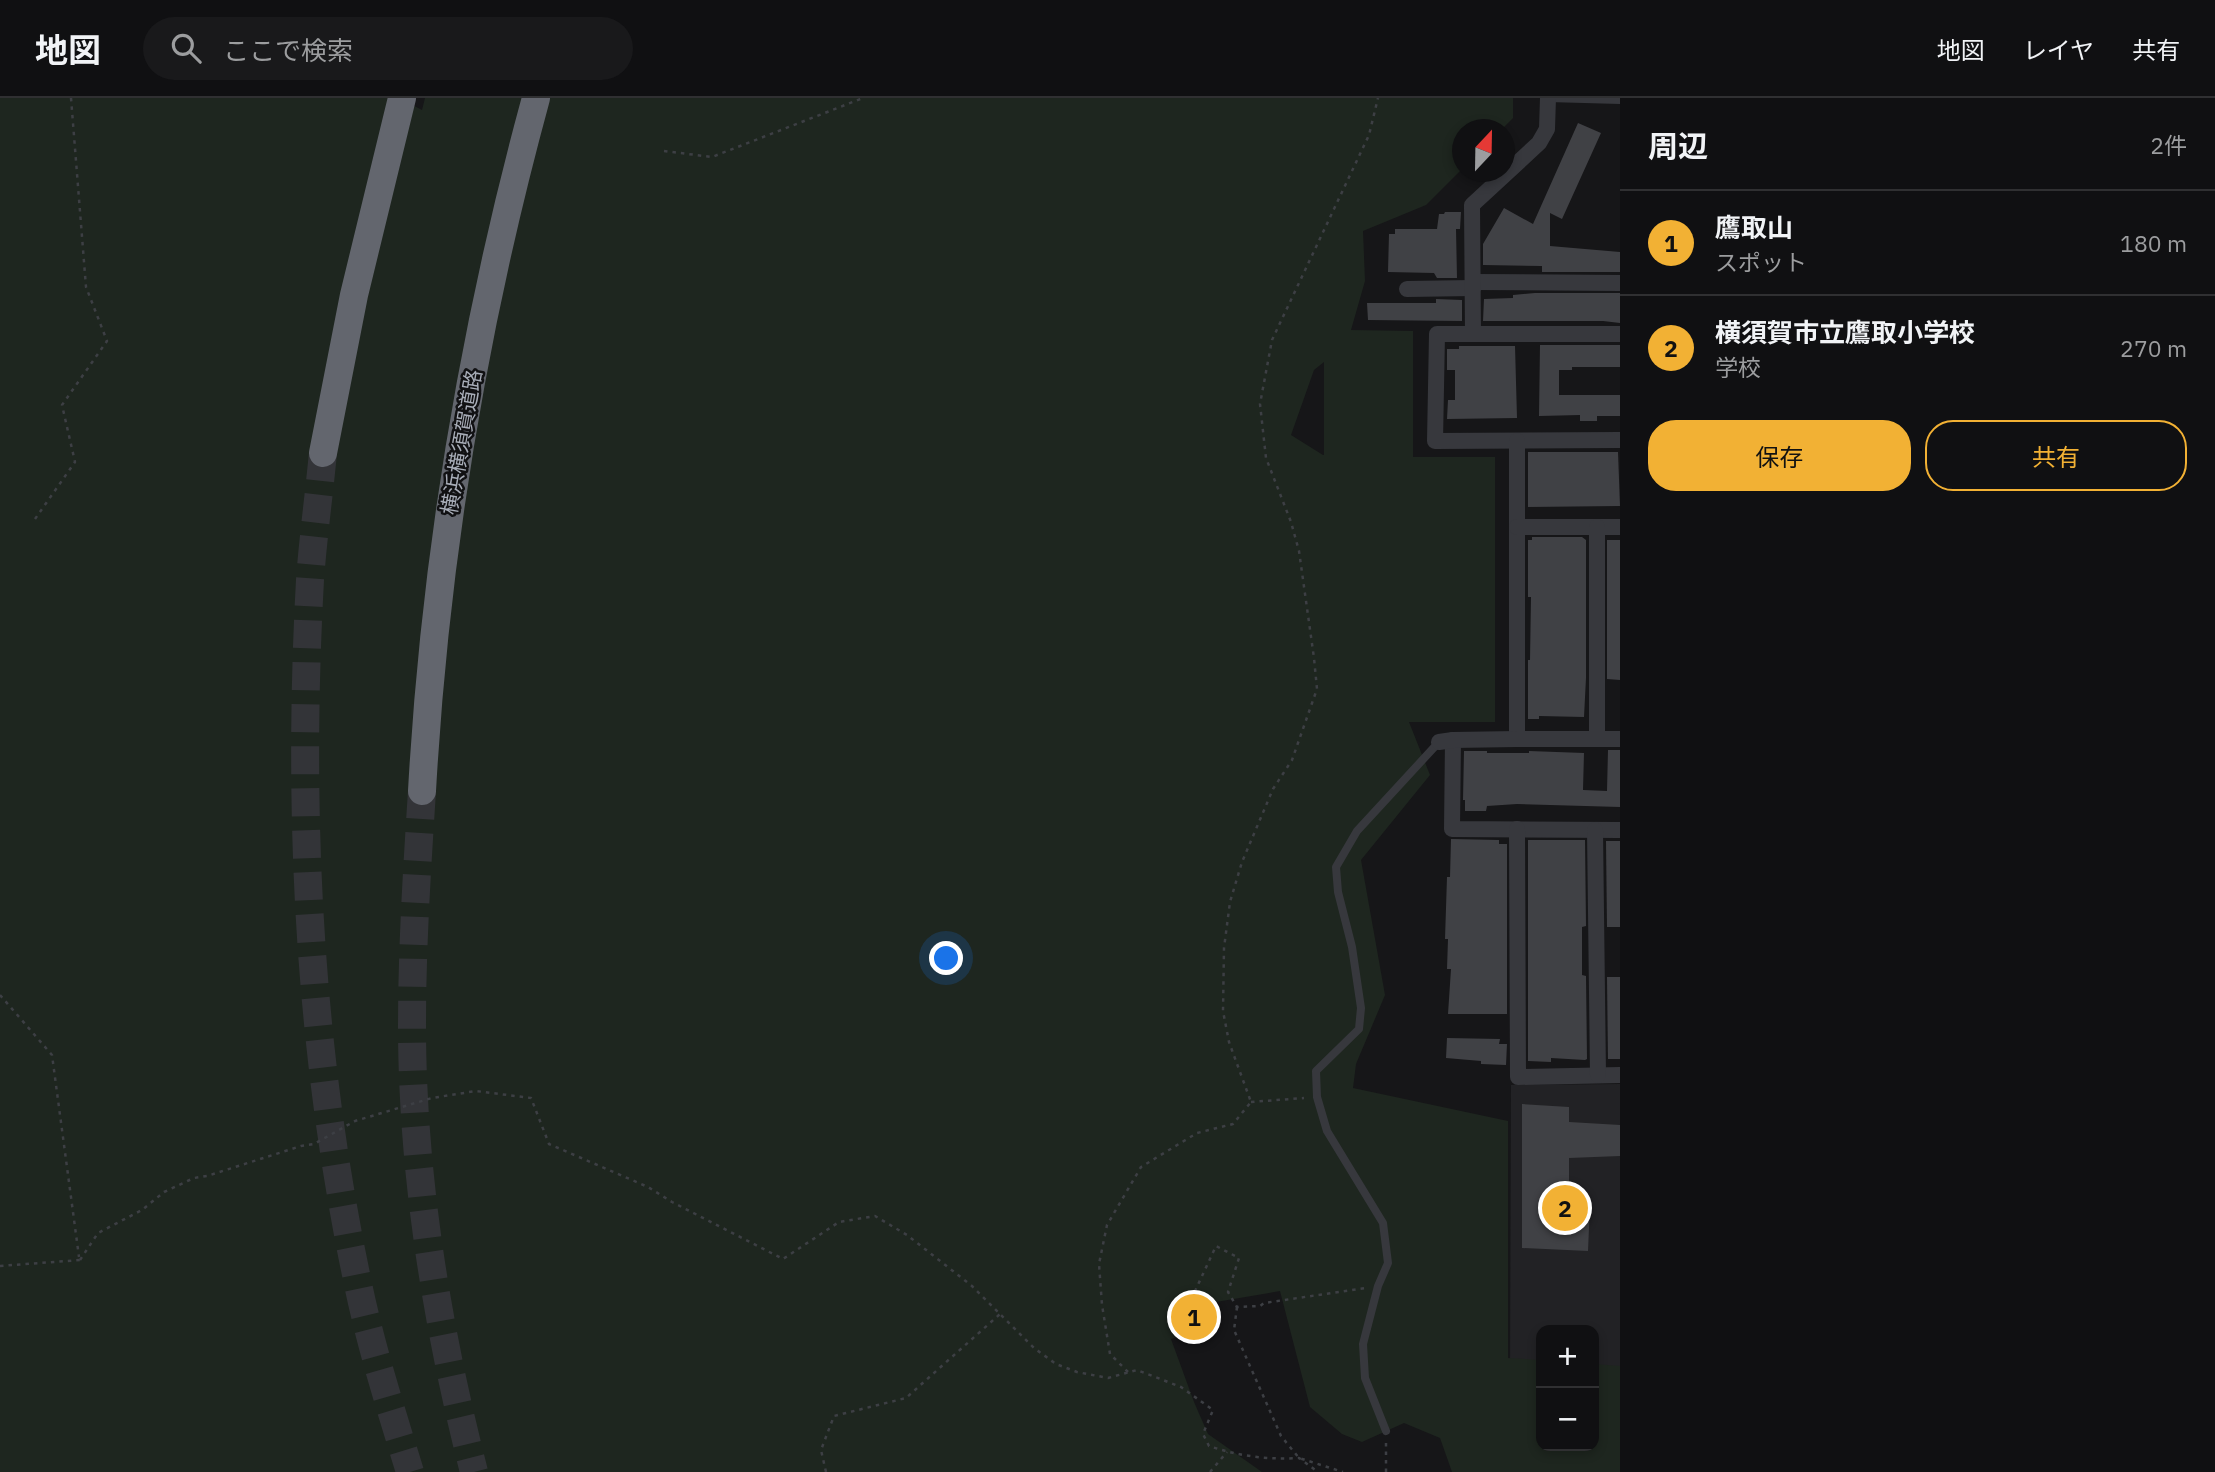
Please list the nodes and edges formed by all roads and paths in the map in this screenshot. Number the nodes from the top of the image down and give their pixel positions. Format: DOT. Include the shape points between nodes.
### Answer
graph roads {
  1 [pos="71,98"];
  2 [pos="402,98"];
  3 [pos="536,98"];
  4 [pos="863,98"];
  5 [pos="1378,98"];
  6 [pos="1548,98"];
  7 [pos="1620,100"];
  8 [pos="664,151"];
  9 [pos="1620,283"];
  10 [pos="1473,285"];
  11 [pos="1408,289"];
  12 [pos="1473,334"];
  13 [pos="1620,334"];
  14 [pos="1620,440"];
  15 [pos="1517,441"];
  16 [pos="323,453"];
  17 [pos="35,519"];
  18 [pos="1517,527"];
  19 [pos="1597,527"];
  20 [pos="1620,527"];
  21 [pos="1517,738"];
  22 [pos="1597,739"];
  23 [pos="1620,739"];
  24 [pos="1446,741"];
  25 [pos="422,791"];
  26 [pos="1517,829"];
  27 [pos="1595,830"];
  28 [pos="1620,830"];
  29 [pos="0,995"];
  30 [pos="1598,1075"];
  31 [pos="1620,1075"];
  32 [pos="1318,1097"];
  33 [pos="1251,1102"];
  34 [pos="80,1259"];
  35 [pos="0,1266"];
  36 [pos="1378,1286"];
  37 [pos="1237,1307"];
  38 [pos="1000,1314"];
  39 [pos="1185,1341"];
  40 [pos="1128,1373"];
  41 [pos="1386,1432"];
  42 [pos="1227,1452"];
  43 [pos="1299,1458"];
  44 [pos="826,1472"];
  45 [pos="1210,1472"];
  46 [pos="1318,1472"];
  47 [pos="1343,1472"];
  48 [pos="1386,1472"];
  1 -- 17 [label="path" via="86,287 107,341 62,405 75,462"];
  2 -- 16 [label="highway" via="354,295"];
  3 -- 25 [label="highway, 横浜横須賀道路" via="471,378 441,563"];
  4 -- 8 [label="path" via="712,157"];
  5 -- 33 [label="path" via="1369,135 1272,340 1260,404 1266,458 1298,551 1317,689 1292,760 1273,789 1242,862 1230,902 1223,1011"];
  6 -- 7 [label="lane"];
  6 -- 10 [label="street" via="1547,129 1539,143 1472,205"];
  9 -- 10 [label="street"];
  10 -- 11 [label="street"];
  10 -- 12 [label="street"];
  12 -- 13 [label="street"];
  12 -- 15 [label="street" via="1437,334 1435,441"];
  14 -- 15 [label="street"];
  15 -- 18 [label="street"];
  18 -- 19 [label="street"];
  18 -- 21 [label="street"];
  19 -- 20 [label="street"];
  19 -- 22 [label="street"];
  21 -- 22 [label="street"];
  21 -- 24 [label="street"];
  22 -- 23 [label="street"];
  24 -- 26 [label="street" via="1452,829"];
  24 -- 32 [label="lane" via="1357,831 1336,867 1361,1008 1359,1029 1316,1072"];
  26 -- 27 [label="street"];
  26 -- 30 [label="street" via="1518,1077"];
  27 -- 28 [label="street"];
  27 -- 30 [label="street"];
  29 -- 34 [label="path" via="52,1055"];
  30 -- 31 [label="street"];
  32 -- 33 [label="path"];
  32 -- 36 [label="lane" via="1327,1131 1383,1223 1388,1263"];
  33 -- 40 [label="path" via="1233,1124 1198,1133 1141,1167 1107,1224 1099,1264 1102,1306 1110,1354"];
  34 -- 35 [label="path"];
  34 -- 38 [label="path" via="98,1233 194,1178 314,1144 355,1121 432,1098 476,1091 531,1098 549,1144 648,1187 783,1259 839,1222 875,1216 929,1252"];
  36 -- 37 [label="path"];
  36 -- 41 [label="lane" via="1363,1344 1365,1378"];
  37 -- 39 [label="path" via="1228,1292 1239,1258 1216,1246 1189,1304"];
  37 -- 43 [label="path" via="1234,1330 1280,1436"];
  38 -- 40 [label="path" via="1056,1364 1108,1378"];
  38 -- 44 [label="path" via="906,1398 835,1416 821,1450"];
  40 -- 42 [label="path" via="1137,1370 1181,1387 1213,1410 1203,1434 1209,1446"];
  41 -- 48 [label="path"];
  42 -- 43 [label="path" via="1275,1460"];
  42 -- 45 [label="path"];
  43 -- 46 [label="path"];
  43 -- 47 [label="path"];
}
